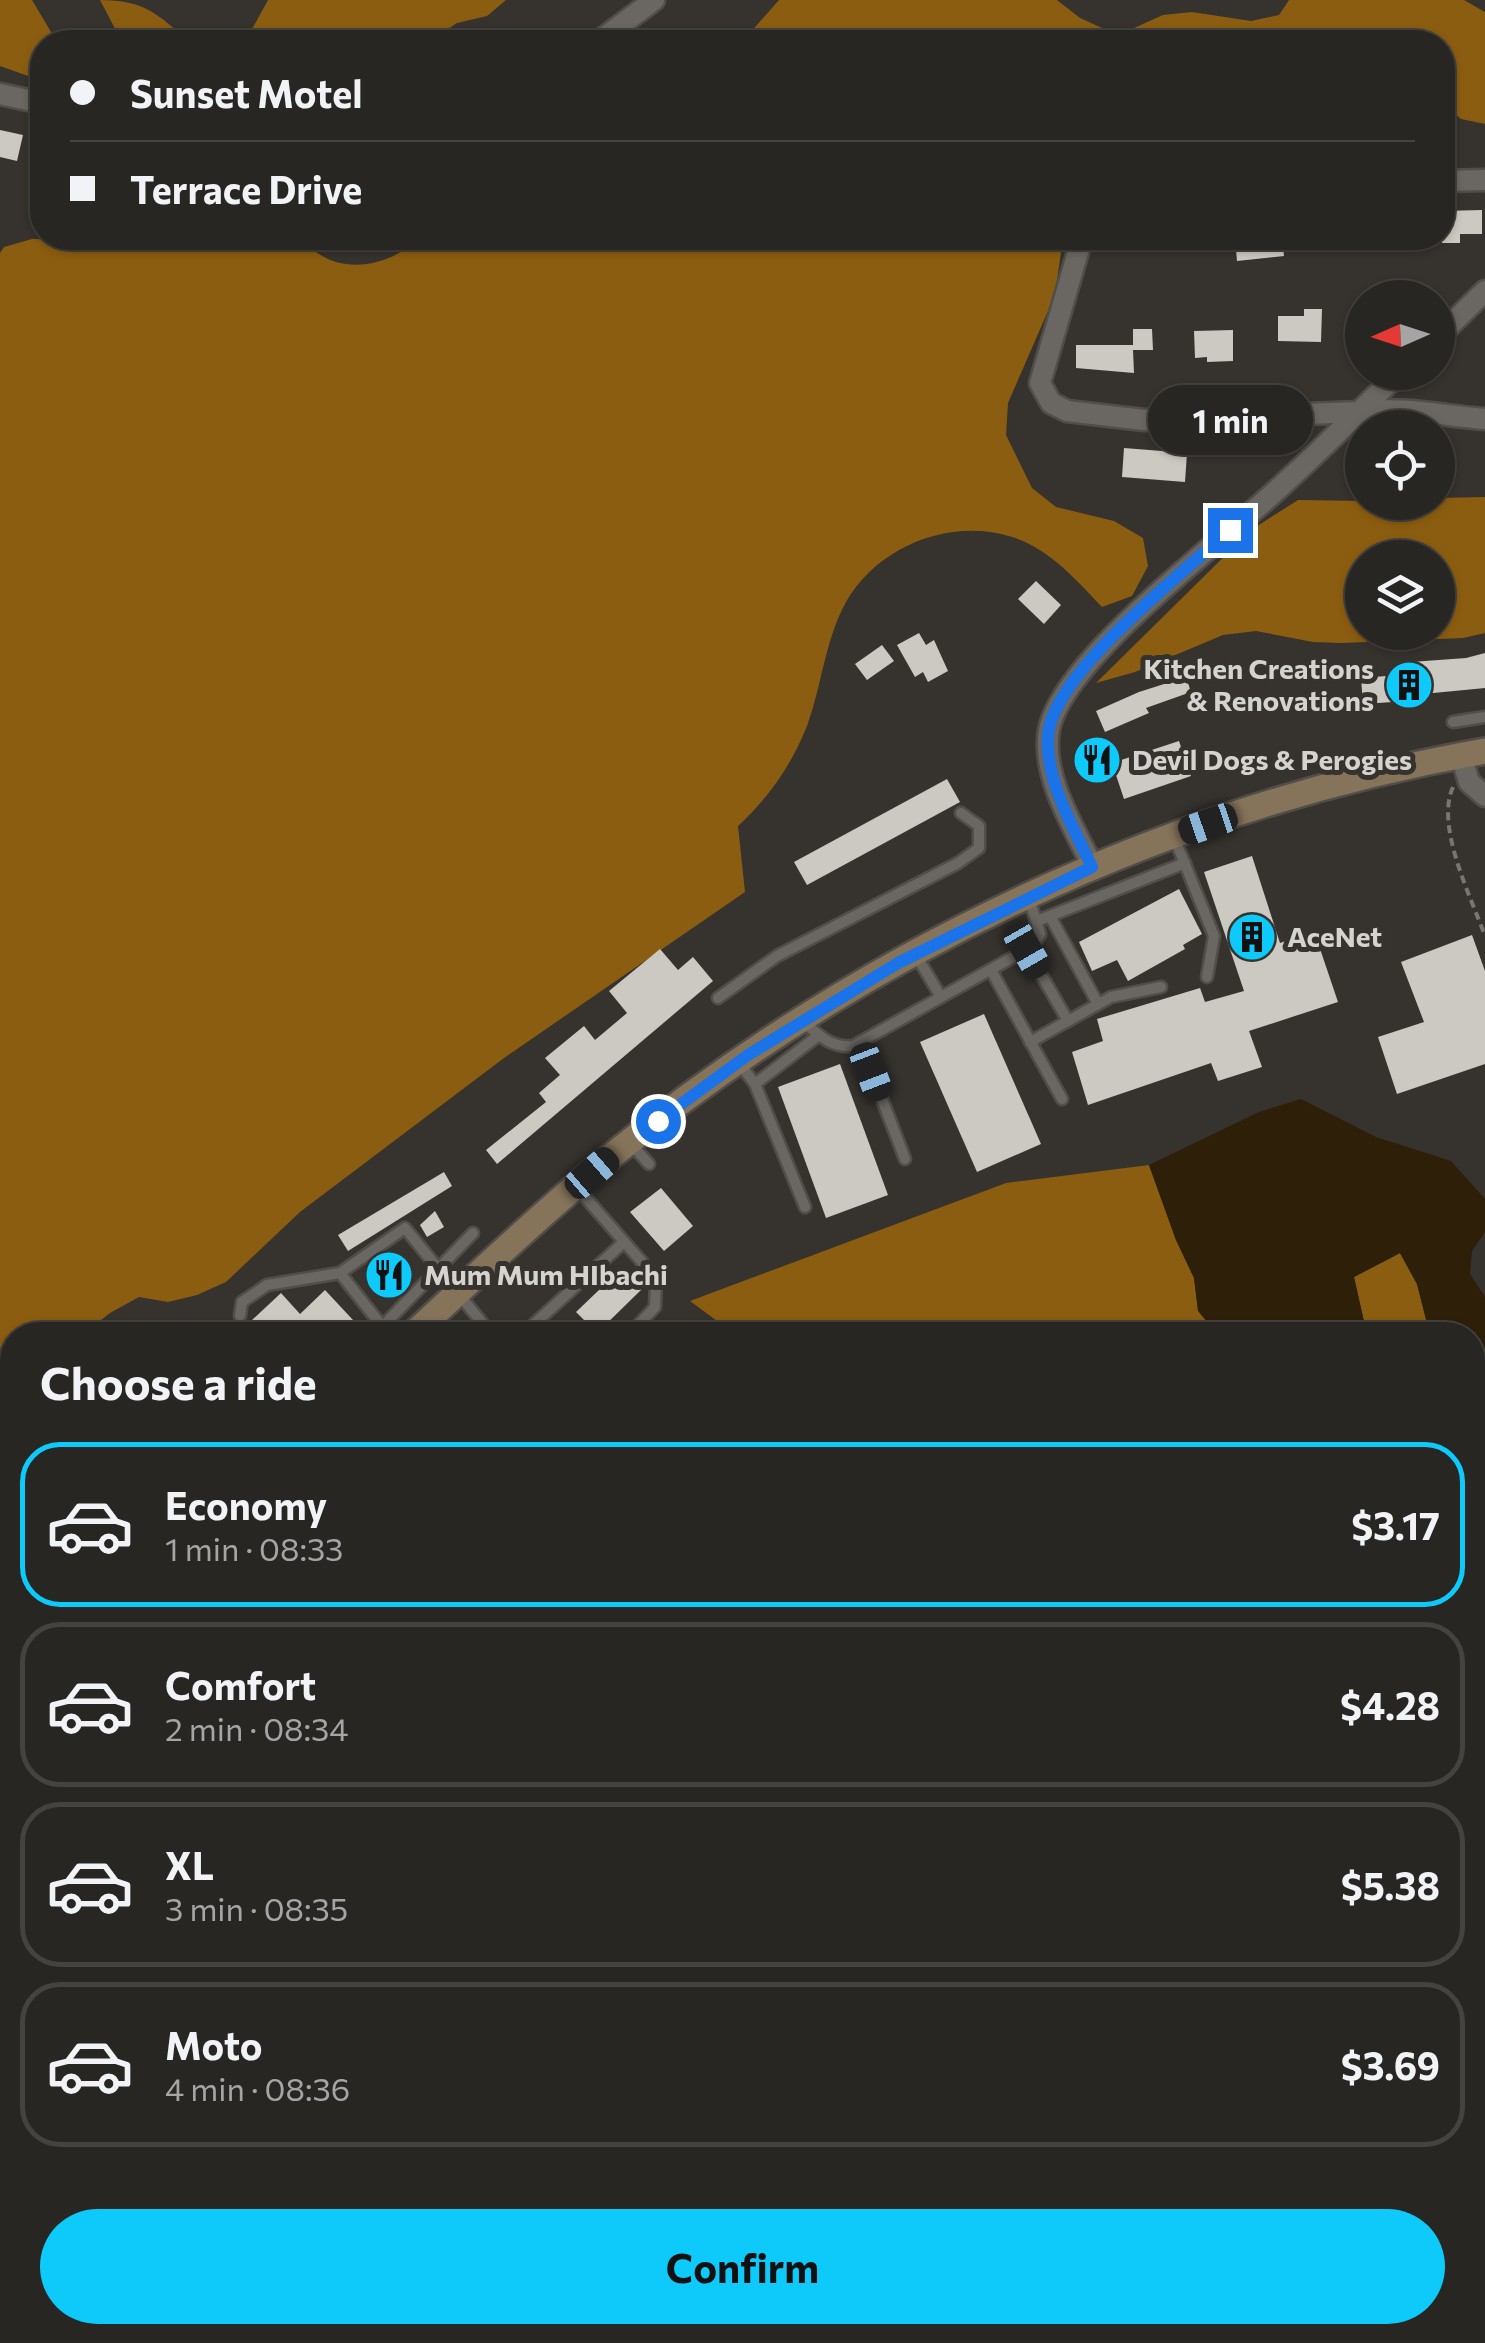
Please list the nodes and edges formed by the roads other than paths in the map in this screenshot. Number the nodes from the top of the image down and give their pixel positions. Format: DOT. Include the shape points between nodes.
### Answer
graph roads {
  1 [pos="654,0"];
  2 [pos="614,30"];
  3 [pos="0,94"];
  4 [pos="30,100"];
  5 [pos="1455,180"];
  6 [pos="1485,180"];
  7 [pos="1079,250"];
  8 [pos="1485,291"];
  9 [pos="1455,320"];
  10 [pos="1382,390"];
  11 [pos="1362,410"];
  12 [pos="1372,410"];
  13 [pos="1403,410"];
  14 [pos="1345,413"];
  15 [pos="1455,416"];
  16 [pos="1485,419"];
  17 [pos="1345,426"];
  18 [pos="1485,717"];
  19 [pos="1453,722"];
  20 [pos="1464,755"];
  21 [pos="1485,796"];
  22 [pos="961,813"];
  23 [pos="1174,836"];
  24 [pos="1185,863"];
  25 [pos="1092,867"];
  26 [pos="1033,909"];
  27 [pos="1050,916"];
  28 [pos="1027,950"];
  29 [pos="915,954"];
  30 [pos="990,970"];
  31 [pos="1206,977"];
  32 [pos="1160,987"];
  33 [pos="942,997"];
  34 [pos="718,998"];
  35 [pos="1098,1004"];
  36 [pos="1068,1021"];
  37 [pos="810,1028"];
  38 [pos="860,1042"];
  39 [pos="1030,1042"];
  40 [pos="738,1062"];
  41 [pos="755,1084"];
  42 [pos="1062,1100"];
  43 [pos="630,1142"];
  44 [pos="906,1159"];
  45 [pos="649,1164"];
  46 [pos="576,1187"];
  47 [pos="805,1207"];
  48 [pos="473,1234"];
  49 [pos="624,1242"];
  50 [pos="438,1270"];
  51 [pos="340,1273"];
  52 [pos="456,1294"];
  53 [pos="240,1316"];
  54 [pos="376,1322"];
  55 [pos="392,1322"];
  56 [pos="432,1322"];
  57 [pos="481,1322"];
  58 [pos="536,1322"];
  59 [pos="641,1322"];
  1 -- 2 [label="street"];
  3 -- 4 [label="street"];
  5 -- 6 [label="street"];
  7 -- 14 [label="street" via="1040,383 1051,403 1144,420"];
  8 -- 9 [label="street"];
  10 -- 11 [label="street"];
  12 -- 13 [label="street"];
  15 -- 16 [label="street"];
  17 -- 25 [label="street" via="1150,600 1065,692 1052,715 1050,758"];
  18 -- 19 [label="lane"];
  20 -- 21 [label="street" via="1468,782"];
  20 -- 23 [label="main road" via="1277,800"];
  22 -- 34 [label="lane" via="979,826 979,848 777,956"];
  23 -- 24 [label="lane"];
  23 -- 25 [label="main road"];
  24 -- 27 [label="lane"];
  24 -- 31 [label="lane" via="1214,936"];
  25 -- 26 [label="main road"];
  26 -- 27 [label="lane"];
  26 -- 28 [label="lane" via="1038,941"];
  26 -- 29 [label="main road"];
  27 -- 35 [label="lane"];
  28 -- 30 [label="lane"];
  28 -- 36 [label="lane"];
  29 -- 33 [label="lane"];
  29 -- 37 [label="main road"];
  30 -- 33 [label="lane"];
  30 -- 39 [label="lane"];
  32 -- 35 [label="lane"];
  33 -- 38 [label="lane"];
  35 -- 36 [label="lane"];
  36 -- 39 [label="lane"];
  37 -- 38 [label="lane" via="840,1047"];
  37 -- 40 [label="main road"];
  37 -- 41 [label="lane"];
  38 -- 44 [label="lane"];
  39 -- 42 [label="lane"];
  40 -- 41 [label="lane"];
  40 -- 43 [label="main road"];
  41 -- 47 [label="lane"];
  43 -- 45 [label="lane"];
  43 -- 46 [label="main road"];
  46 -- 49 [label="lane"];
  46 -- 52 [label="main road"];
  48 -- 50 [label="lane"];
  49 -- 58 [label="lane"];
  49 -- 59 [label="lane" via="656,1278 655,1307"];
  50 -- 51 [label="lane" via="405,1228"];
  50 -- 52 [label="lane"];
  50 -- 55 [label="lane"];
  51 -- 53 [label="lane" via="267,1285 242,1302"];
  51 -- 54 [label="lane"];
  52 -- 56 [label="main road"];
  52 -- 57 [label="lane"];
}
